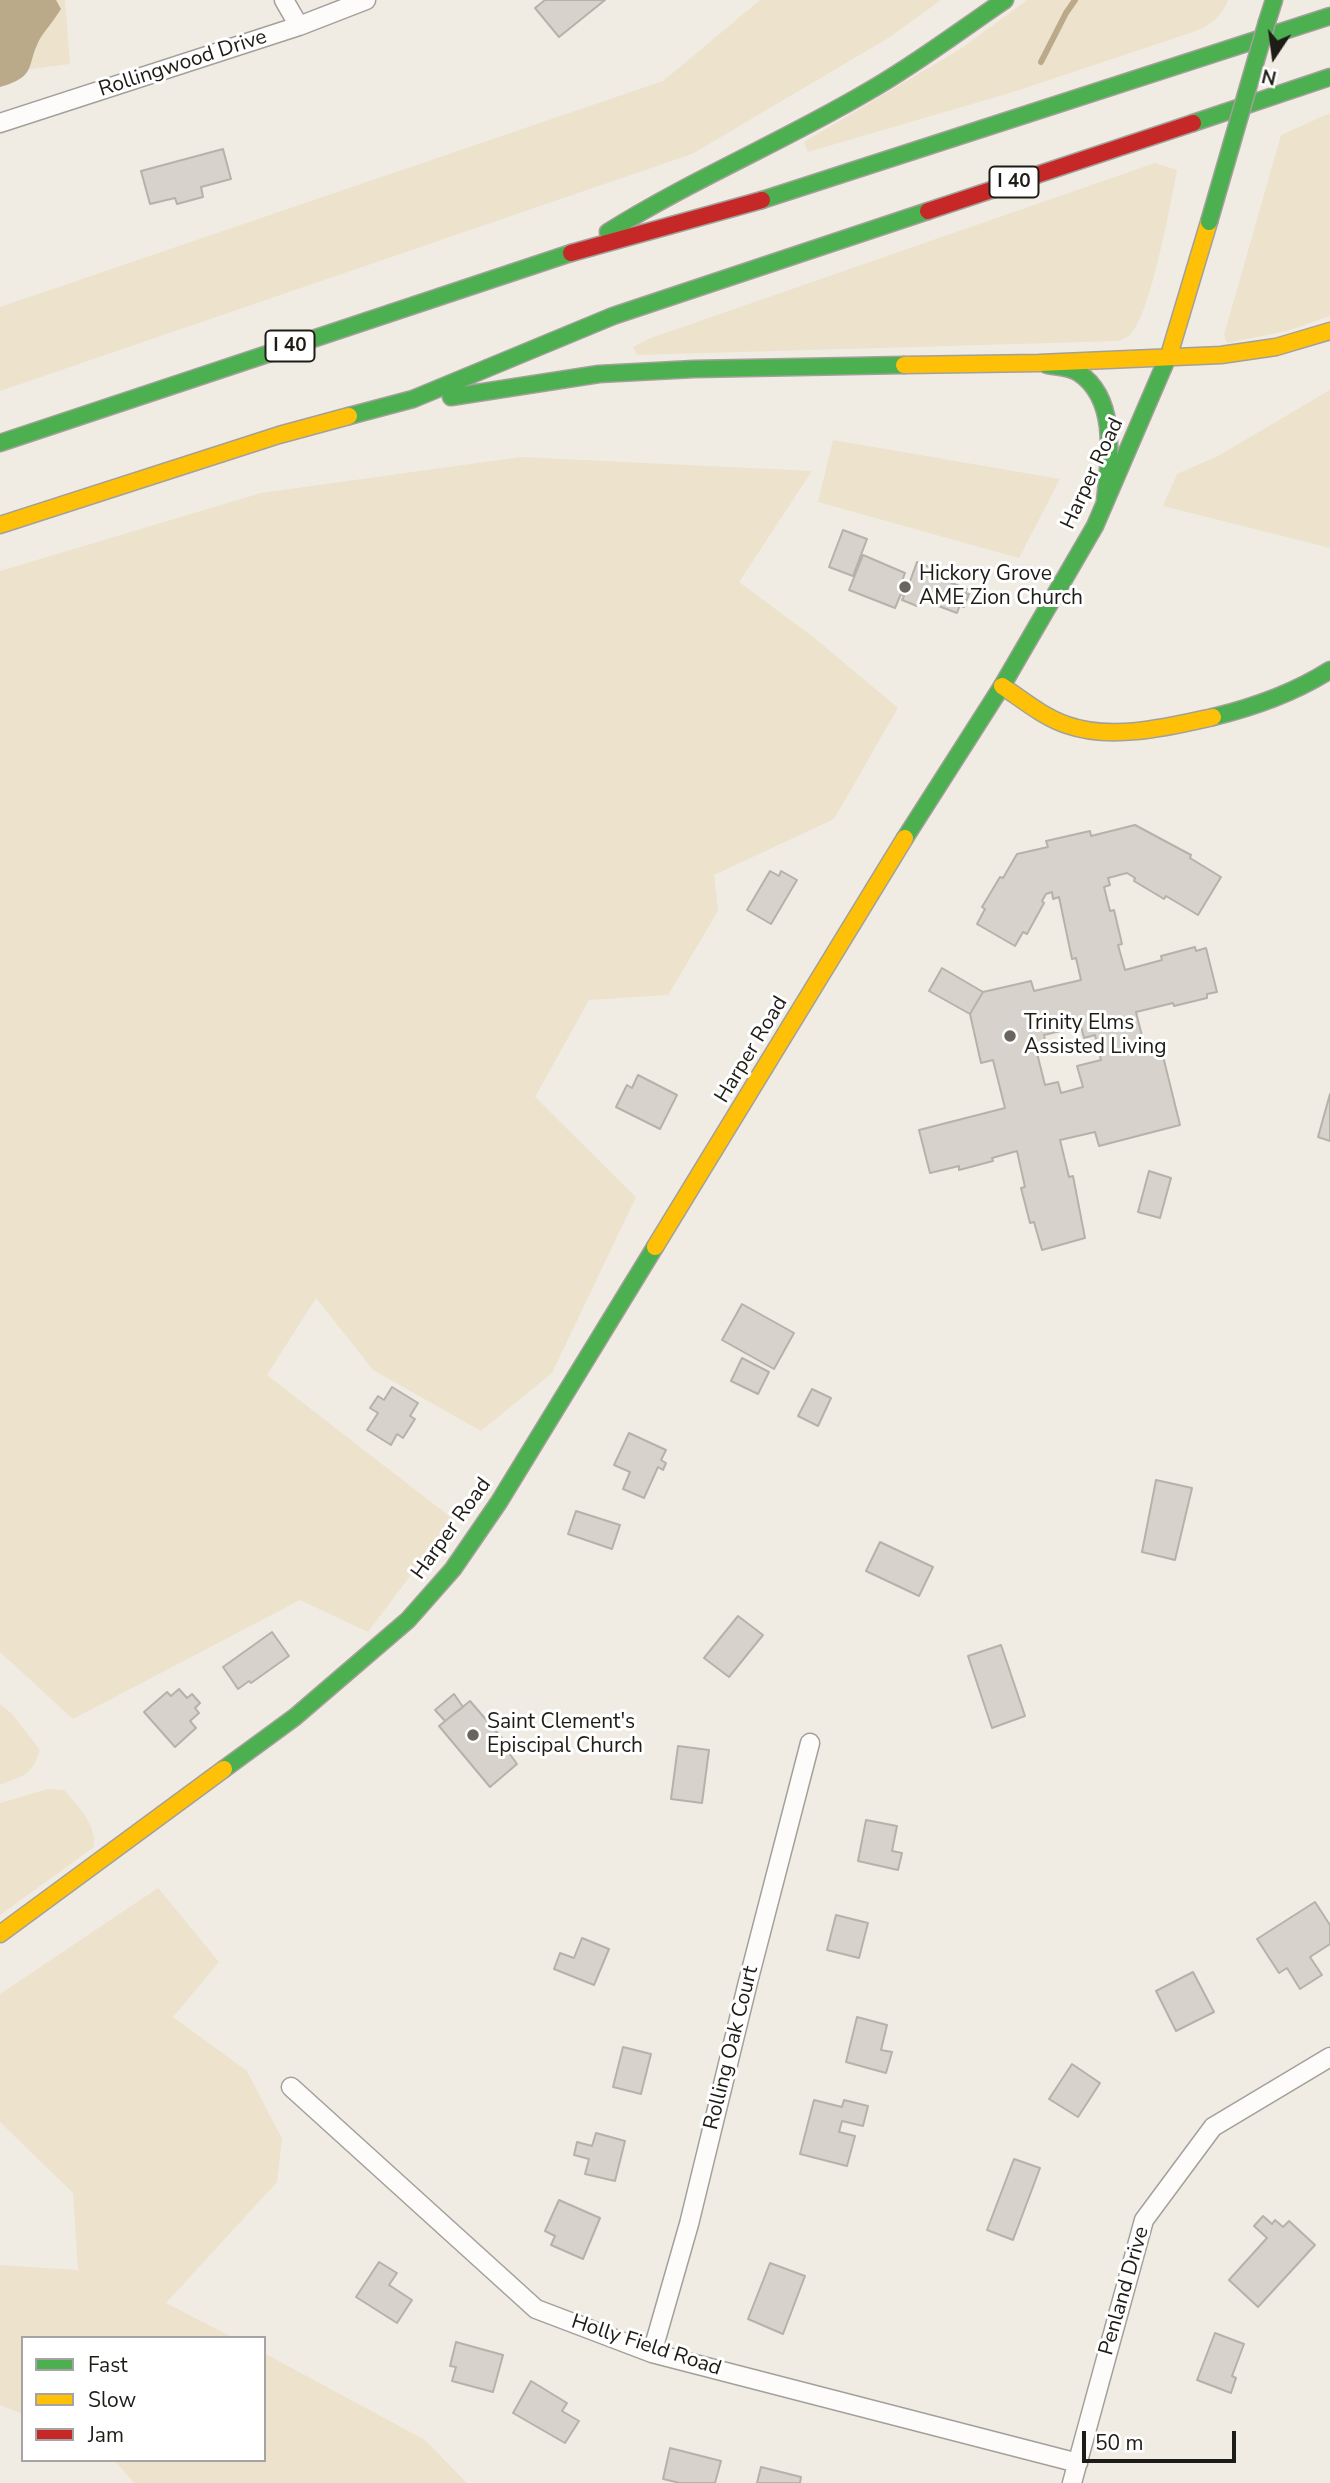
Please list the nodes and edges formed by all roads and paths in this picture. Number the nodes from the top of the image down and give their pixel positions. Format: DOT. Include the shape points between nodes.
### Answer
graph roads {
  1 [pos="284,0"];
  2 [pos="366,0"];
  3 [pos="1005,0"];
  4 [pos="1274,0"];
  5 [pos="1330,16"];
  6 [pos="299,26"];
  7 [pos="1330,77"];
  8 [pos="0,123"];
  9 [pos="581,250"];
  10 [pos="1330,331"];
  11 [pos="1169,356"];
  12 [pos="1039,363"];
  13 [pos="413,399"];
  14 [pos="0,443"];
  15 [pos="1105,501"];
  16 [pos="0,525"];
  17 [pos="1330,670"];
  18 [pos="1002,686"];
  19 [pos="810,1743"];
  20 [pos="0,1934"];
  21 [pos="1330,2057"];
  22 [pos="291,2087"];
  23 [pos="652,2353"];
  24 [pos="1078,2463"];
  25 [pos="1072,2483"];
  1 -- 6 [label="street"];
  2 -- 6 [label="street, Rollingwood Drive"];
  3 -- 9 [label="main road" via="868,92 657,201"];
  4 -- 11 [label="main road, Harper Road, bridge"];
  5 -- 9 [label="main road, I 40" via="764,199"];
  6 -- 8 [label="street, Rollingwood Drive"];
  7 -- 13 [label="main road, I 40" via="613,316"];
  9 -- 14 [label="main road, I 40"];
  10 -- 11 [label="main road" via="1268,349"];
  11 -- 12 [label="main road"];
  11 -- 15 [label="main road, Harper Road"];
  12 -- 13 [label="main road" via="626,372"];
  12 -- 15 [label="main road" via="1077,372 1096,390 1110,450"];
  13 -- 16 [label="main road, I 40" via="279,435"];
  15 -- 18 [label="main road, Harper Road"];
  17 -- 18 [label="main road" via="1298,689 1248,708 1119,732 1064,724"];
  18 -- 20 [label="main road, Harper Road" via="499,1502 453,1569 408,1620 295,1717"];
  19 -- 23 [label="street, Rolling Oak Court"];
  21 -- 24 [label="street, Penland Drive" via="1213,2127 1144,2220"];
  22 -- 23 [label="street, Holly Field Road" via="536,2309"];
  23 -- 24 [label="street, Holly Field Road"];
  24 -- 25 [label="street, Penland Drive"];
}
